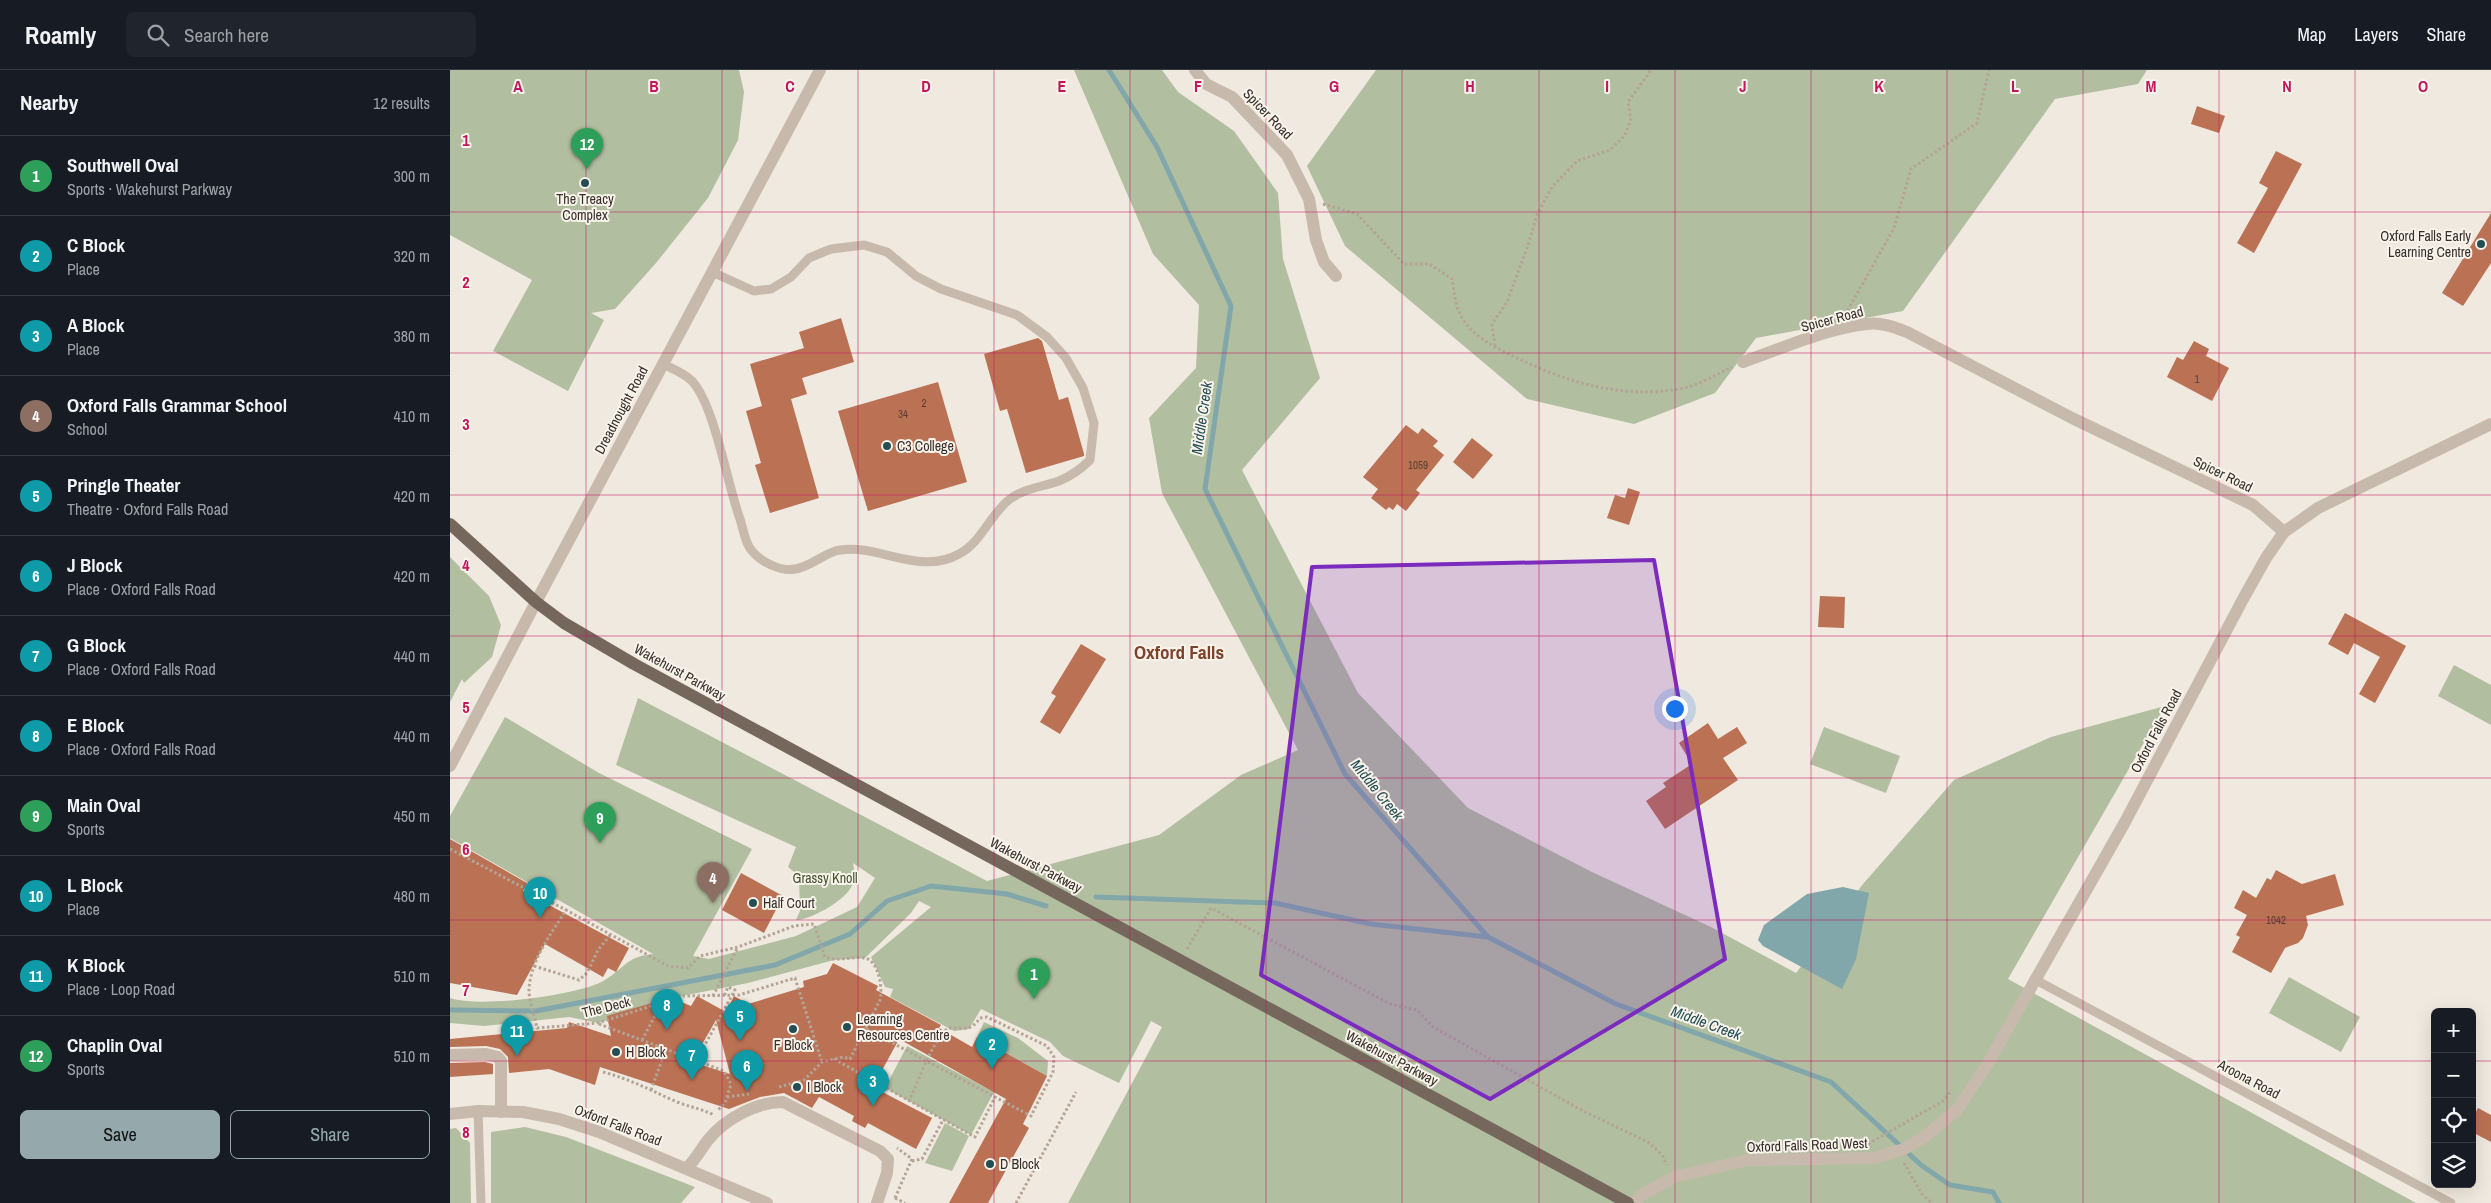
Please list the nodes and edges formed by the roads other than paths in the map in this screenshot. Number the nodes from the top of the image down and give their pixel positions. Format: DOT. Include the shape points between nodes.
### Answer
graph roads {
  1 [pos="820,70"];
  2 [pos="1195,70"];
  3 [pos="712,272"];
  4 [pos="1336,276"];
  5 [pos="1743,362"];
  6 [pos="663,364"];
  7 [pos="2491,424"];
  8 [pos="450,524"];
  9 [pos="2284,532"];
  10 [pos="536,602"];
  11 [pos="450,766"];
  12 [pos="2034,978"];
  13 [pos="450,1055"];
  14 [pos="478,1111"];
  15 [pos="501,1112"];
  16 [pos="450,1114"];
  17 [pos="1924,1137"];
  18 [pos="687,1168"];
  19 [pos="481,1203"];
  20 [pos="768,1203"];
  21 [pos="877,1203"];
  22 [pos="1628,1203"];
  23 [pos="1636,1203"];
  24 [pos="2451,1203"];
  1 -- 3 [label="street, Dreadnought Road"];
  2 -- 4 [label="street, Spicer Road" via="1206,84 1232,98 1287,154 1309,199 1316,240 1324,262"];
  3 -- 6 [label="street, Dreadnought Road"];
  3 -- 6 [label="lane" via="754,291 771,289 791,277 809,258 831,249 864,245 887,252 916,276 942,289 1017,315 1047,337 1066,358 1083,388 1094,423 1090,460 1059,481 1027,489 1008,500 982,533 959,554 934,561 909,560 865,550 839,550 795,570 771,566 751,550 731,496 709,411 696,386 683,374"];
  5 -- 9 [label="street, Spicer Road" via="1836,331 1867,323 1886,324 2253,505"];
  6 -- 10 [label="street, Dreadnought Road"];
  7 -- 9 [label="street, Oxford Falls Road" via="2332,500"];
  8 -- 10 [label="main road, Wakehurst Parkway"];
  9 -- 12 [label="street, Oxford Falls Road" via="2261,566 2125,822"];
  10 -- 11 [label="street, Dreadnought Road"];
  10 -- 22 [label="main road, Wakehurst Parkway" via="634,664"];
  12 -- 17 [label="street, Oxford Falls Road" via="1987,1065 1957,1110"];
  12 -- 24 [label="lane, Aroona Road"];
  13 -- 15 [label="street" via="498,1057 501,1061"];
  14 -- 15 [label="street, Oxford Falls Road"];
  14 -- 16 [label="street, Oxford Falls Road"];
  14 -- 19 [label="lane"];
  15 -- 18 [label="street, Oxford Falls Road" via="523,1112 558,1119"];
  17 -- 23 [label="street, Oxford Falls Road West" via="1894,1152 1858,1160 1748,1160 1674,1177 1640,1196"];
  18 -- 20 [label="street, Oxford Falls Road"];
  18 -- 21 [label="street" via="709,1139 736,1116 771,1102 783,1102 880,1151 888,1159 888,1173"];
}
